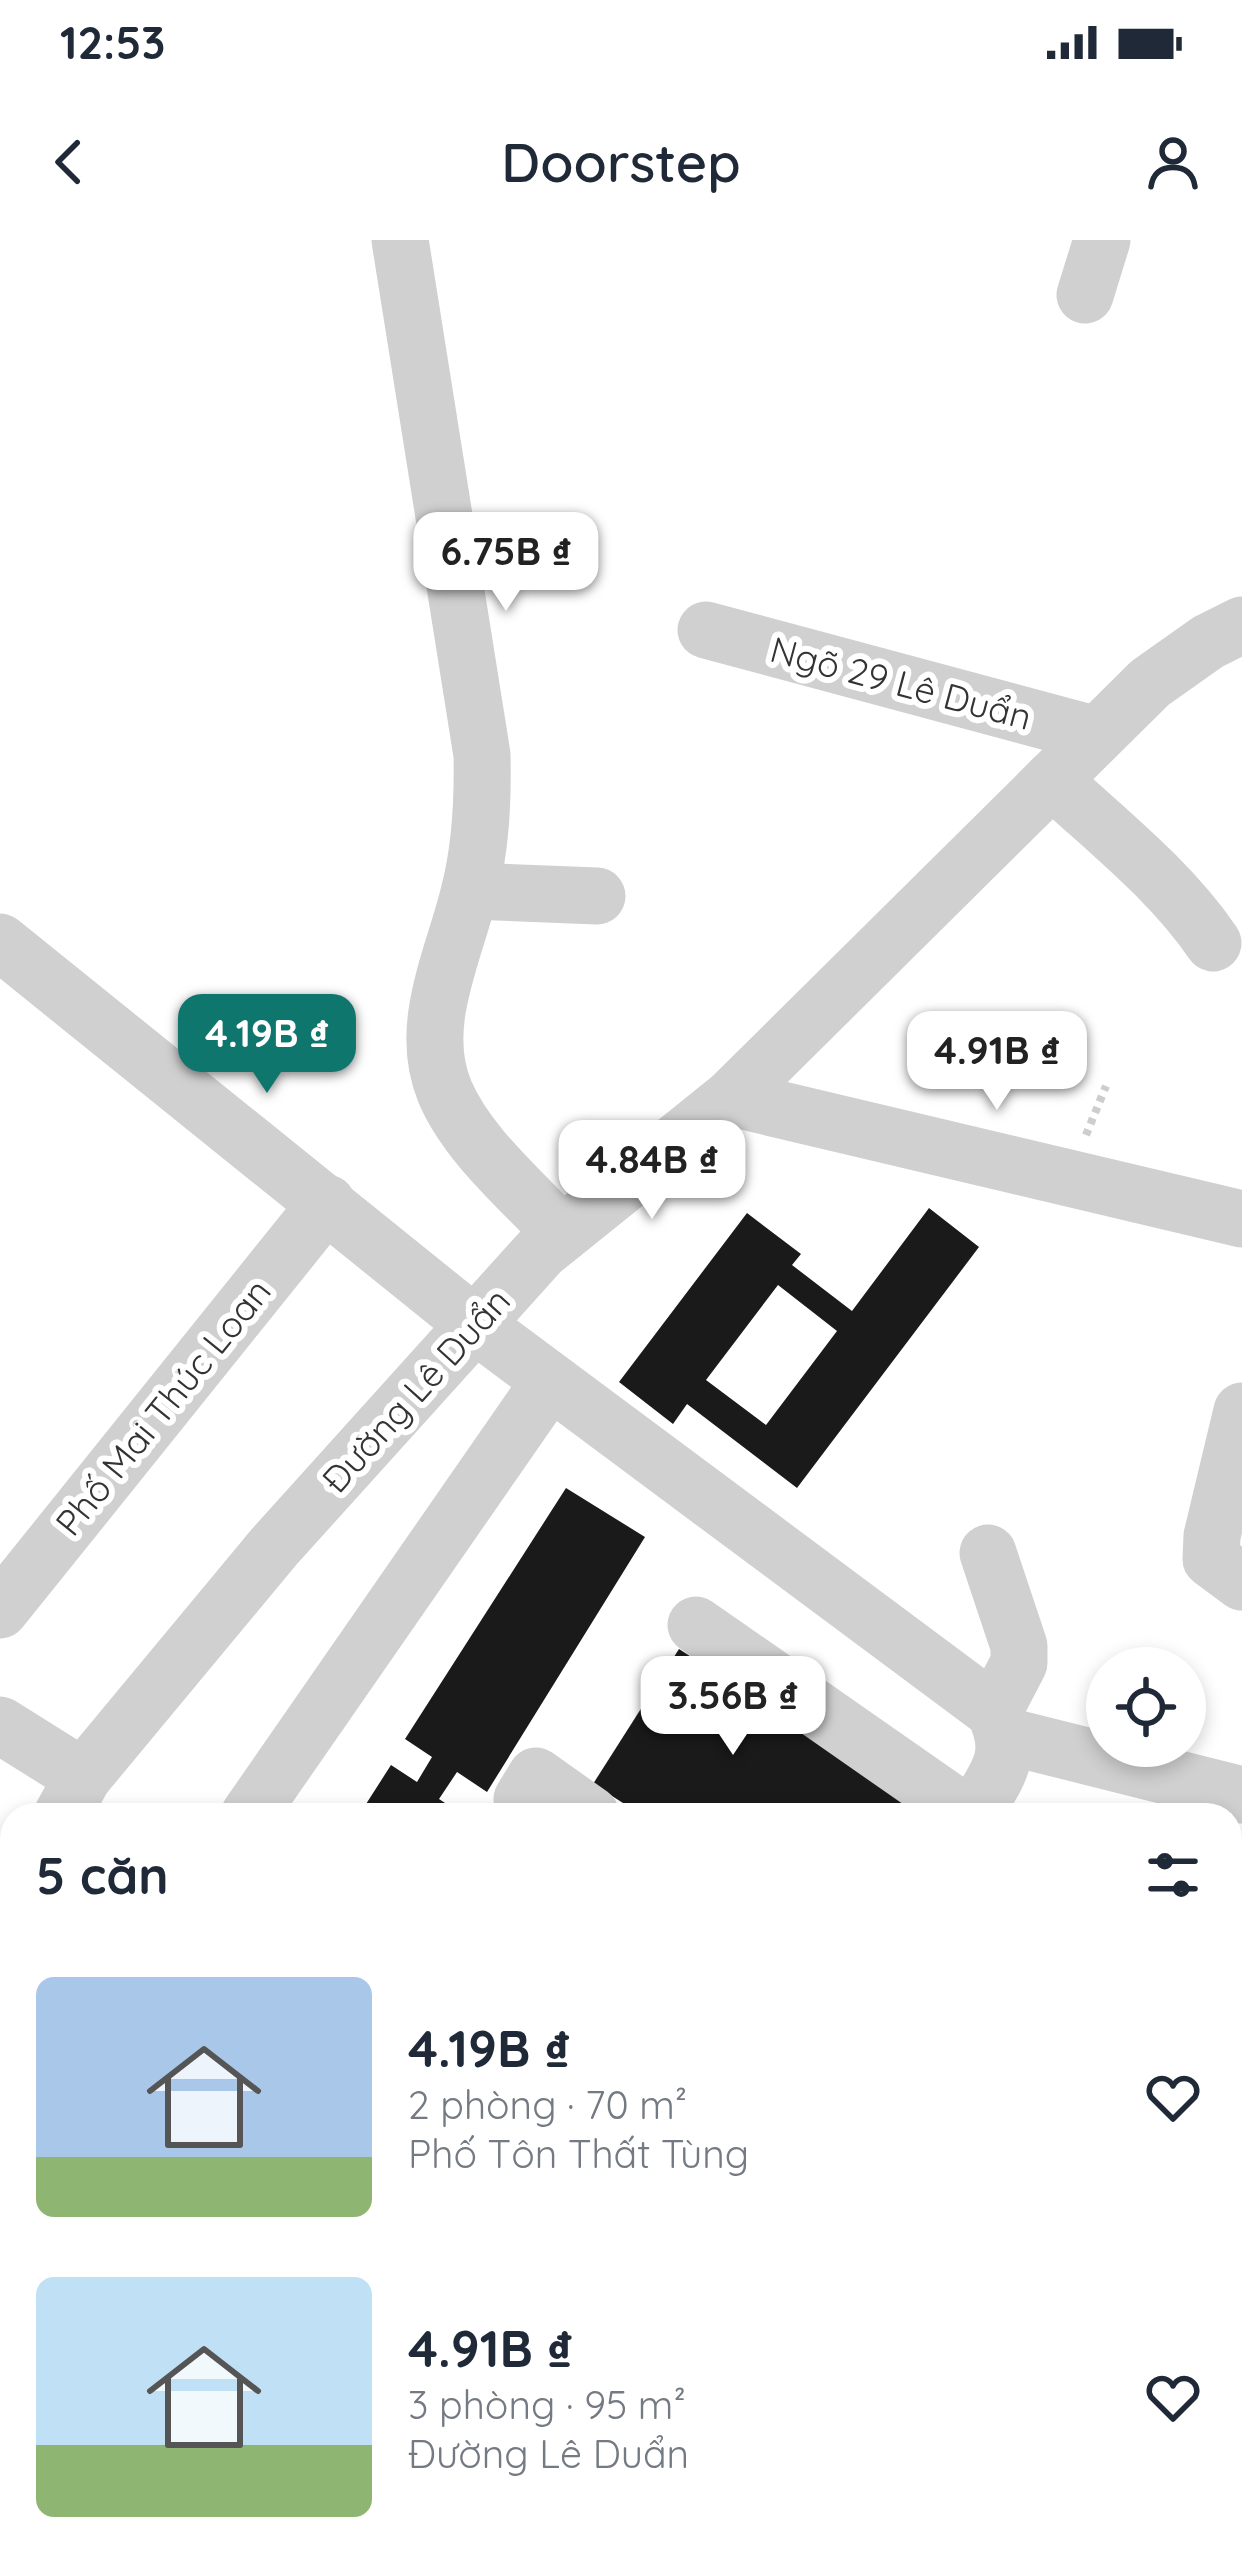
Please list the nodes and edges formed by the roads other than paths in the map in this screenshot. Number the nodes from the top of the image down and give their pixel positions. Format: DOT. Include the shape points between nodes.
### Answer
graph roads {
  1 [pos="400,240"];
  2 [pos="1102,240"];
  3 [pos="1085,295"];
  4 [pos="1242,625"];
  5 [pos="706,630"];
  6 [pos="1096,735"];
  7 [pos="1052,780"];
  8 [pos="470,891"];
  9 [pos="597,896"];
  10 [pos="0,942"];
  11 [pos="1213,943"];
  12 [pos="731,1098"];
  13 [pos="327,1203"];
  14 [pos="1242,1219"];
  15 [pos="562,1234"];
  16 [pos="474,1324"];
  17 [pos="550,1381"];
  18 [pos="1242,1411"];
  19 [pos="988,1553"];
  20 [pos="1242,1582"];
  21 [pos="0,1610"];
  22 [pos="696,1625"];
  23 [pos="1001,1723"];
  24 [pos="0,1725"];
  25 [pos="1242,1795"];
  26 [pos="72,1796"];
  27 [pos="257,1803"];
  28 [pos="528,1803"];
  29 [pos="574,1803"];
  30 [pos="951,1803"];
  31 [pos="980,1803"];
  1 -- 8 [label="street" via="482,755 483,813"];
  2 -- 3 [label="street"];
  4 -- 6 [label="street, Đường Lê Duẩn" via="1150,683"];
  5 -- 6 [label="street, Ngõ 29 Lê Duẩn"];
  6 -- 7 [label="street, Đường Lê Duẩn"];
  7 -- 11 [label="street" via="1165,885"];
  7 -- 12 [label="street, Đường Lê Duẩn"];
  8 -- 9 [label="street"];
  8 -- 15 [label="street" via="436,1016 445,1091 474,1137"];
  10 -- 13 [label="street"];
  12 -- 14 [label="street"];
  12 -- 15 [label="street, Đường Lê Duẩn"];
  13 -- 16 [label="street"];
  13 -- 21 [label="street, Phố Mai Thúc Loan"];
  15 -- 16 [label="street, Đường Lê Duẩn"];
  16 -- 17 [label="street"];
  16 -- 26 [label="street, Đường Lê Duẩn" via="274,1547"];
  17 -- 23 [label="street"];
  17 -- 27 [label="street"];
  18 -- 20 [label="street" via="1211,1559"];
  19 -- 23 [label="street" via="1018,1646"];
  22 -- 30 [label="street"];
  23 -- 25 [label="street"];
  23 -- 31 [label="street" via="1002,1767"];
  24 -- 26 [label="street"];
  28 -- 29 [label="street" via="522,1799 536,1776"];
}
